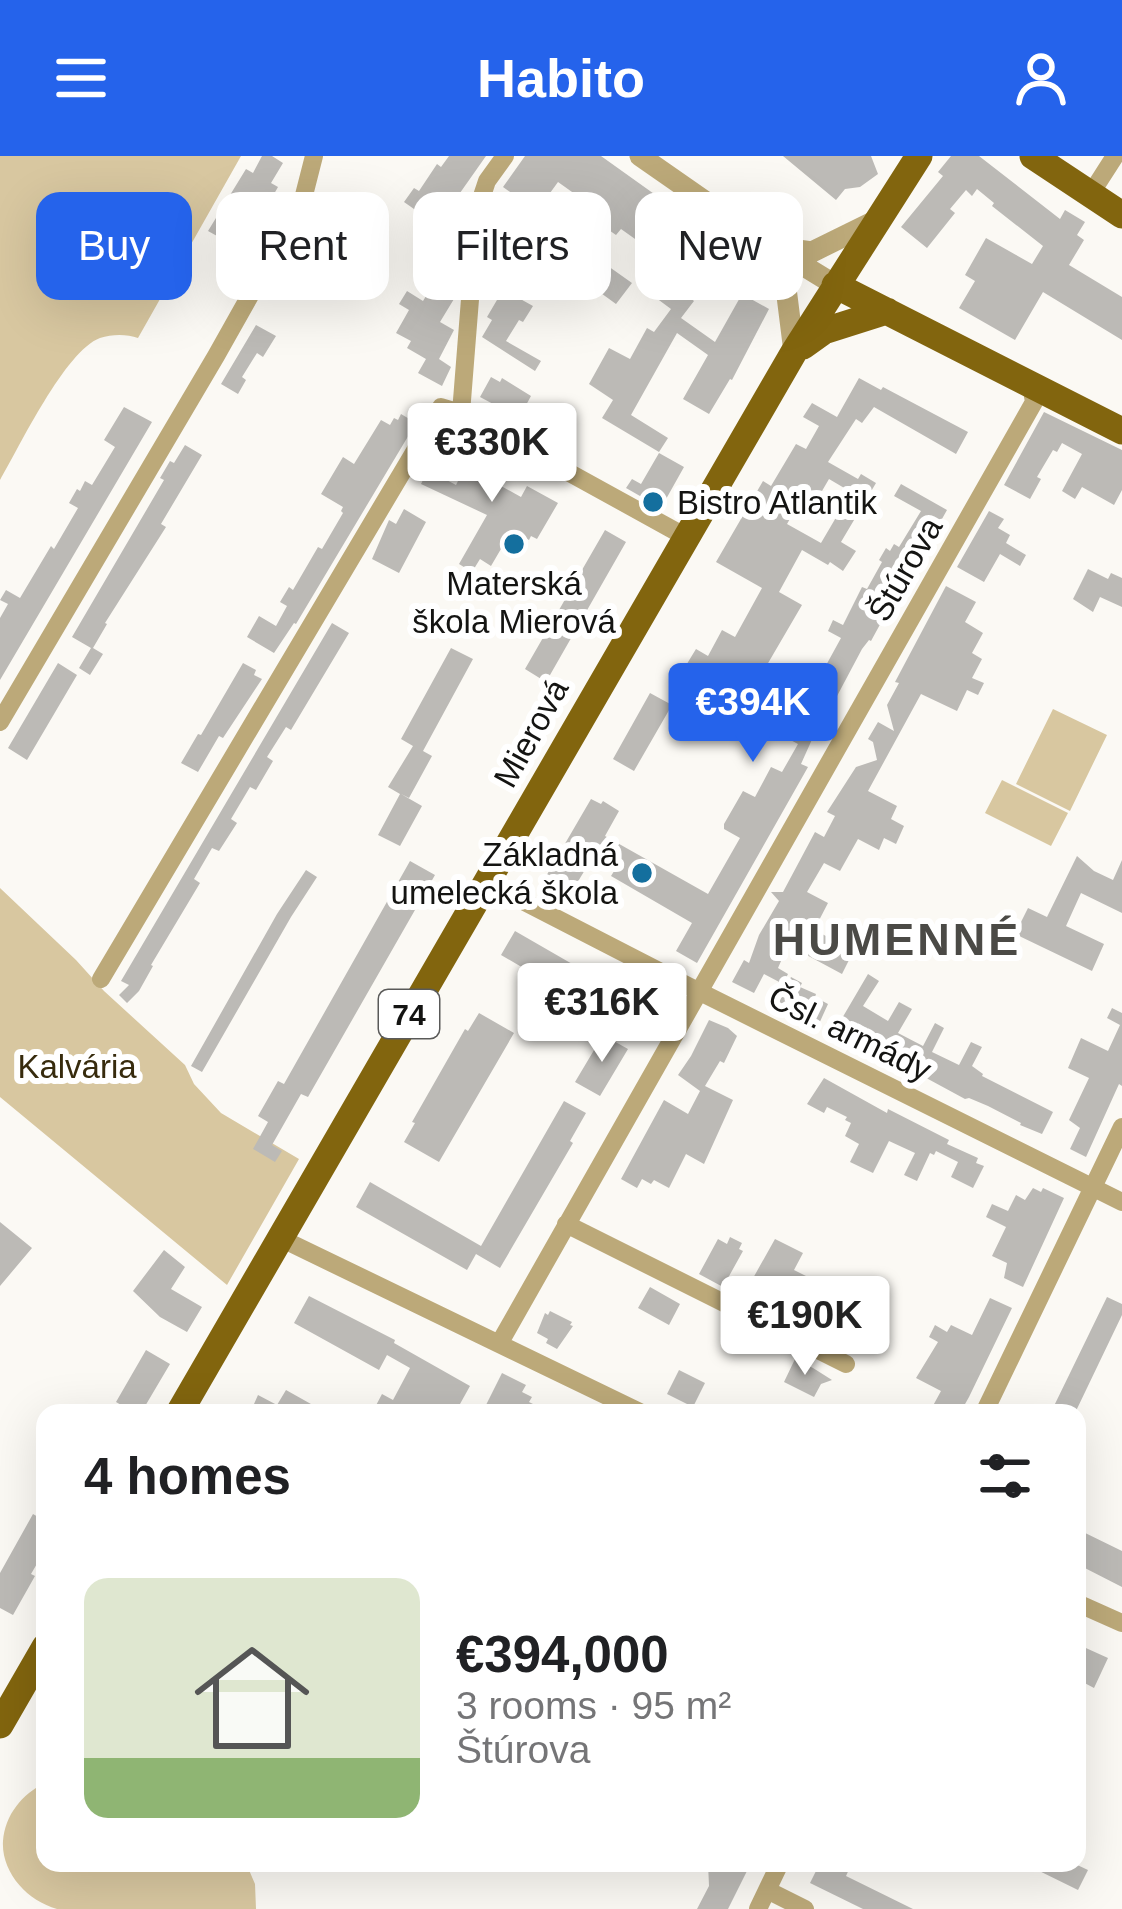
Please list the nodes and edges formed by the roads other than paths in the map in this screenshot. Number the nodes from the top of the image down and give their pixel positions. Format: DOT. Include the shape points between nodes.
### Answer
graph roads {
  1 [pos="314,156"];
  2 [pos="505,156"];
  3 [pos="640,156"];
  4 [pos="919,156"];
  5 [pos="1033,156"];
  6 [pos="1115,156"];
  7 [pos="692,192"];
  8 [pos="1090,195"];
  9 [pos="1122,215"];
  10 [pos="877,220"];
  11 [pos="803,251"];
  12 [pos="803,266"];
  13 [pos="835,285"];
  14 [pos="788,300"];
  15 [pos="887,311"];
  16 [pos="794,352"];
  17 [pos="1030,386"];
  18 [pos="461,413"];
  19 [pos="1122,431"];
  20 [pos="686,537"];
  21 [pos="0,722"];
  22 [pos="488,883"];
  23 [pos="100,979"];
  24 [pos="699,992"];
  25 [pos="1122,1127"];
  26 [pos="1093,1187"];
  27 [pos="1122,1202"];
  28 [pos="566,1224"];
  29 [pos="278,1237"];
  30 [pos="499,1344"];
  31 [pos="846,1364"];
  32 [pos="183,1404"];
  33 [pos="623,1404"];
  34 [pos="988,1404"];
  35 [pos="1086,1607"];
  36 [pos="1122,1623"];
  37 [pos="36,1663"];
  38 [pos="0,1725"];
  39 [pos="776,1872"];
  40 [pos="767,1890"];
  41 [pos="758,1909"];
  42 [pos="805,1909"];
  1 -- 21 [label="street" via="283,238"];
  2 -- 18 [label="street" via="477,212"];
  3 -- 7 [label="street"];
  4 -- 10 [label="main road, Mierová / 74"];
  5 -- 8 [label="main road"];
  6 -- 8 [label="street"];
  8 -- 9 [label="main road"];
  10 -- 11 [label="street"];
  10 -- 13 [label="main road, Mierová / 74"];
  12 -- 13 [label="street"];
  13 -- 15 [label="main road"];
  13 -- 16 [label="main road, Mierová / 74"];
  14 -- 16 [label="street"];
  15 -- 16 [label="main road" via="824,331"];
  15 -- 17 [label="main road"];
  16 -- 20 [label="main road, Mierová / 74"];
  17 -- 19 [label="main road"];
  17 -- 24 [label="street, Štúrova" via="1034,402"];
  18 -- 20 [label="street"];
  18 -- 23 [label="street" via="441,407"];
  20 -- 22 [label="main road, Mierová / 74"];
  22 -- 24 [label="street, Čsl. armády"];
  22 -- 29 [label="main road, Mierová / 74"];
  24 -- 26 [label="street, Čsl. armády"];
  24 -- 28 [label="street, Štúrova"];
  25 -- 26 [label="street"];
  26 -- 27 [label="street, Čsl. armády"];
  26 -- 34 [label="street"];
  28 -- 30 [label="street, Štúrova"];
  28 -- 31 [label="street"];
  29 -- 30 [label="street"];
  29 -- 32 [label="main road, Mierová / 74"];
  30 -- 33 [label="street"];
  35 -- 36 [label="street"];
  37 -- 38 [label="main road"];
  39 -- 40 [label="street"];
  40 -- 41 [label="street"];
  40 -- 42 [label="street"];
}
